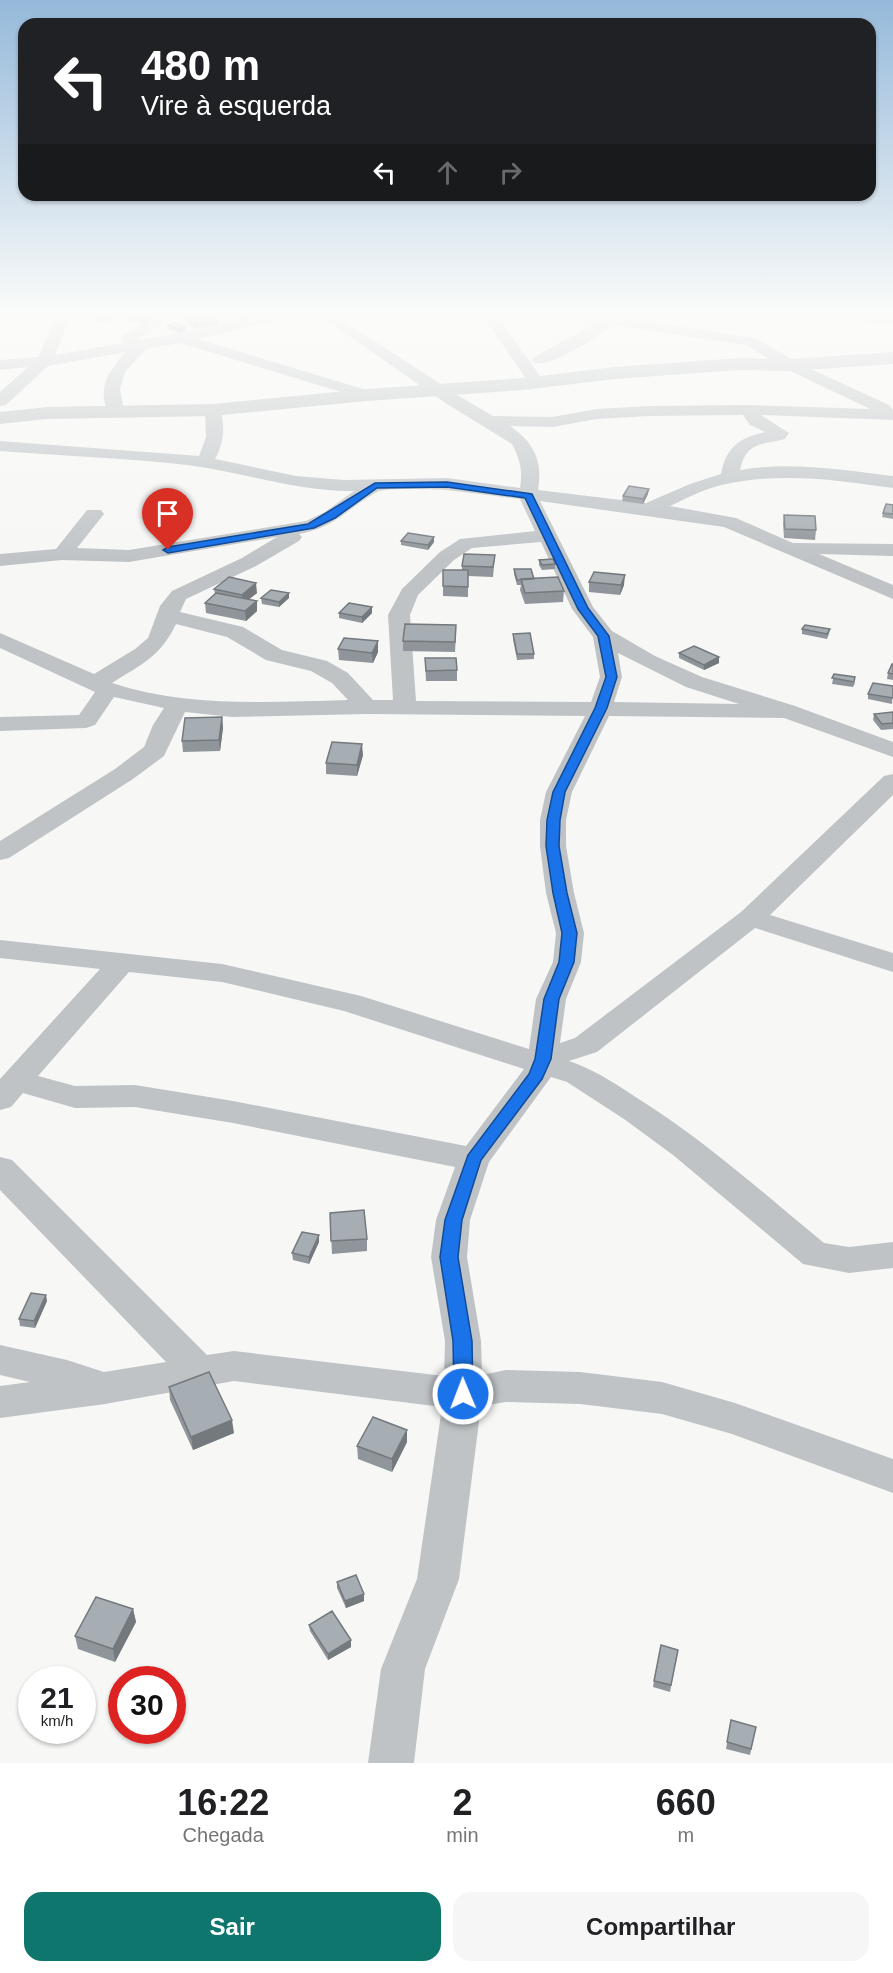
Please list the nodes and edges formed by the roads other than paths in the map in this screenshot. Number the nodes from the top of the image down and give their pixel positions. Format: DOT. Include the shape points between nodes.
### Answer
graph roads {
  1 [pos="113,398"];
  2 [pos="333,398"];
  3 [pos="453,398"];
  4 [pos="860,398"];
  5 [pos="213,410"];
  6 [pos="748,410"];
  7 [pos="116,411"];
  8 [pos="893,414"];
  9 [pos="0,418"];
  10 [pos="489,421"];
  11 [pos="552,422"];
  12 [pos="519,441"];
  13 [pos="0,446"];
  14 [pos="204,462"];
  15 [pos="729,478"];
  16 [pos="893,482"];
  17 [pos="375,485"];
  18 [pos="528,496"];
  19 [pos="649,509"];
  20 [pos="94,514"];
  21 [pos="311,526"];
  22 [pos="547,536"];
  23 [pos="786,546"];
  24 [pos="893,550"];
  25 [pos="62,554"];
  26 [pos="0,560"];
  27 [pos="893,593"];
  28 [pos="168,615"];
  29 [pos="604,636"];
  30 [pos="0,640"];
  31 [pos="102,686"];
  32 [pos="178,704"];
  33 [pos="367,707"];
  34 [pos="405,707"];
  35 [pos="601,708"];
  36 [pos="788,711"];
  37 [pos="0,724"];
  38 [pos="893,750"];
  39 [pos="893,781"];
  40 [pos="0,831"];
  41 [pos="25,836"];
  42 [pos="0,852"];
  43 [pos="752,918"];
  44 [pos="0,949"];
  45 [pos="122,962"];
  46 [pos="893,963"];
  47 [pos="542,1061"];
  48 [pos="8,1090"];
  49 [pos="474,1159"];
  50 [pos="0,1169"];
  51 [pos="893,1255"];
  52 [pos="0,1360"];
  53 [pos="200,1372"];
  54 [pos="105,1388"];
  55 [pos="463,1394"];
  56 [pos="0,1402"];
  57 [pos="893,1476"];
  58 [pos="391,1763"];
  1 -- 7 [label="street"];
  2 -- 5 [label="street"];
  3 -- 10 [label="street"];
  4 -- 8 [label="street"];
  5 -- 7 [label="street"];
  5 -- 14 [label="street" via="217,431"];
  6 -- 8 [label="street"];
  6 -- 11 [label="street" via="597,414"];
  6 -- 15 [label="street" via="756,421 780,432 737,448"];
  7 -- 9 [label="street"];
  10 -- 11 [label="street"];
  10 -- 12 [label="street"];
  11 -- 12 [label="street"];
  12 -- 18 [label="street" via="532,473"];
  13 -- 14 [label="street"];
  14 -- 17 [label="street" via="296,481"];
  15 -- 16 [label="street" via="805,474"];
  15 -- 19 [label="street" via="705,484"];
  17 -- 18 [label="street" via="447,484"];
  17 -- 21 [label="street"];
  18 -- 19 [label="street"];
  18 -- 22 [label="street"];
  19 -- 23 [label="street" via="729,522"];
  20 -- 25 [label="street"];
  21 -- 25 [label="street" via="129,556"];
  21 -- 28 [label="street" via="179,595"];
  22 -- 29 [label="street" via="583,609"];
  22 -- 34 [label="street" via="467,543 447,556 409,593 399,615"];
  23 -- 24 [label="street"];
  23 -- 27 [label="street"];
  25 -- 26 [label="street"];
  28 -- 31 [label="street" via="157,641"];
  28 -- 33 [label="street" via="235,632 274,655 319,666 340,678"];
  29 -- 35 [label="street" via="611,677"];
  29 -- 36 [label="street" via="647,661 694,681"];
  30 -- 31 [label="street"];
  31 -- 32 [label="street"];
  31 -- 37 [label="street" via="87,720"];
  32 -- 33 [label="street" via="232,710"];
  32 -- 41 [label="street" via="155,751"];
  33 -- 34 [label="street"];
  34 -- 35 [label="street"];
  35 -- 36 [label="street"];
  35 -- 47 [label="street" via="559,792 553,820 560,893 570,933 567,962 551,999"];
  36 -- 38 [label="street"];
  39 -- 43 [label="street"];
  40 -- 41 [label="street"];
  41 -- 42 [label="street"];
  43 -- 46 [label="street"];
  43 -- 47 [label="street" via="586,1045"];
  44 -- 45 [label="street"];
  45 -- 47 [label="street" via="222,973 351,1003"];
  45 -- 48 [label="street"];
  47 -- 49 [label="street" via="536,1076"];
  47 -- 51 [label="street" via="578,1075 635,1111 685,1147 815,1255 849,1260"];
  48 -- 49 [label="street" via="75,1097 135,1096"];
  49 -- 55 [label="street" via="453,1220 449,1257 462,1341"];
  50 -- 53 [label="street"];
  52 -- 54 [label="street"];
  53 -- 54 [label="street"];
  53 -- 55 [label="street" via="234,1366 257,1367"];
  54 -- 56 [label="street"];
  55 -- 57 [label="street" via="506,1386 580,1388 662,1398"];
  55 -- 58 [label="street" via="438,1579 403,1669"];
}
